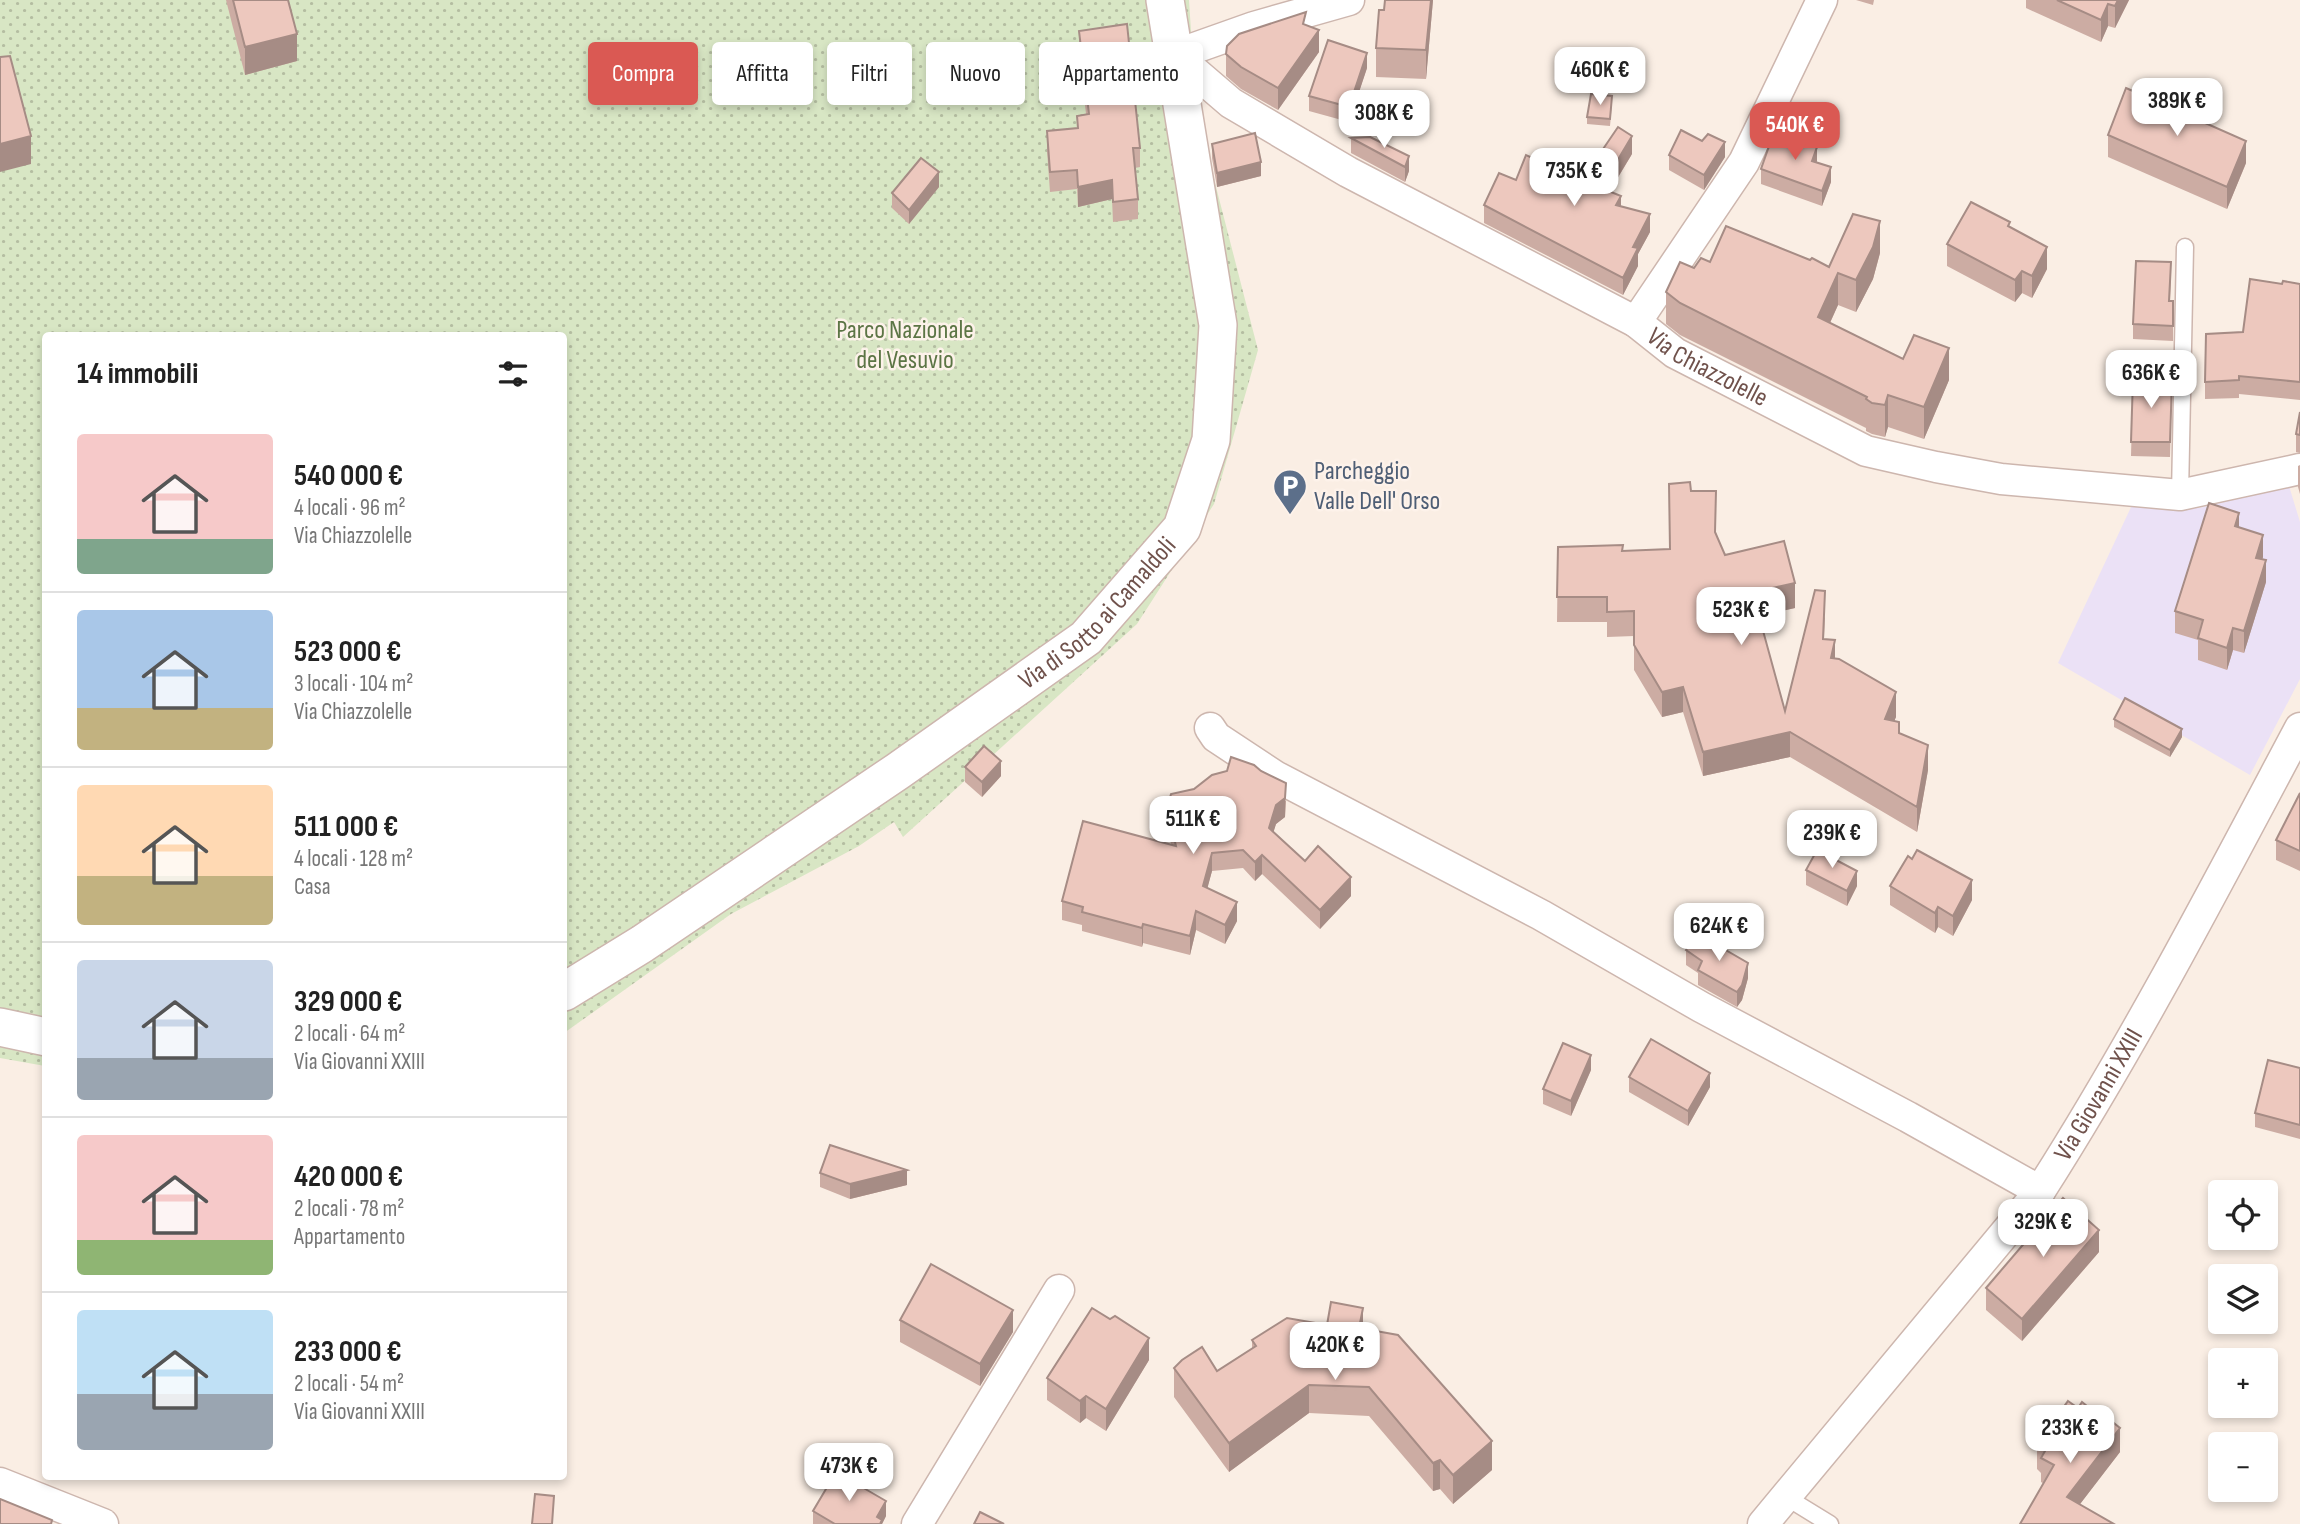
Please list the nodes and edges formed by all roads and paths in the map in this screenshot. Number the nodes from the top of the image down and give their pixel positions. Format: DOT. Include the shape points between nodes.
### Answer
graph roads {
  1 [pos="1165,0"];
  2 [pos="1349,0"];
  3 [pos="1822,0"];
  4 [pos="1254,14"];
  5 [pos="1173,42"];
  6 [pos="1199,42"];
  7 [pos="1203,78"];
  8 [pos="1183,105"];
  9 [pos="2185,247"];
  10 [pos="1636,322"];
  11 [pos="2300,469"];
  12 [pos="2180,495"];
  13 [pos="1209,728"];
  14 [pos="2300,728"];
  15 [pos="567,990"];
  16 [pos="0,1027"];
  17 [pos="42,1036"];
  18 [pos="2040,1191"];
  19 [pos="1059,1290"];
  20 [pos="0,1482"];
  21 [pos="1786,1497"];
  22 [pos="103,1524"];
  23 [pos="917,1524"];
  24 [pos="1763,1524"];
  25 [pos="1830,1524"];
  1 -- 5 [label="street, Via di Sotto ai Camaldoli"];
  2 -- 4 [label="street"];
  3 -- 10 [label="street" via="1744,162"];
  4 -- 6 [label="street"];
  7 -- 10 [label="street, Via Chiazzolelle" via="1231,103 1348,172"];
  8 -- 15 [label="street, Via di Sotto ai Camaldoli" via="1218,325 1211,440 1182,528 1086,638 898,771"];
  9 -- 12 [label="lane"];
  10 -- 12 [label="street, Via Chiazzolelle" via="1675,353 1866,451 2001,479"];
  11 -- 12 [label="street, Via Chiazzolelle"];
  13 -- 18 [label="street" via="1275,776 1541,915"];
  14 -- 18 [label="street, Via Giovanni XXIII" via="2198,919"];
  16 -- 17 [label="street"];
  18 -- 21 [label="street, Via Giovanni XXIII"];
  19 -- 23 [label="street"];
  20 -- 22 [label="street"];
  21 -- 24 [label="street, Via Giovanni XXIII"];
  21 -- 25 [label="lane"];
}
